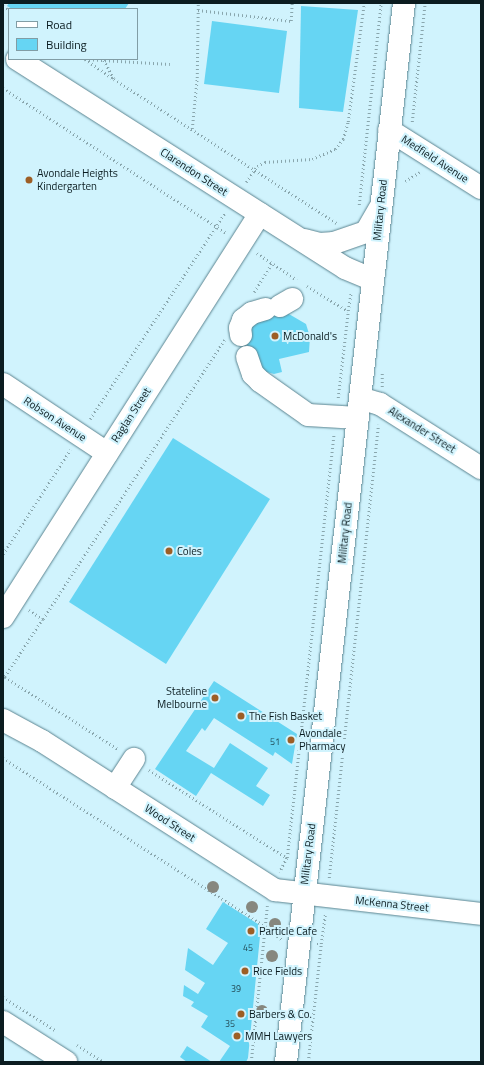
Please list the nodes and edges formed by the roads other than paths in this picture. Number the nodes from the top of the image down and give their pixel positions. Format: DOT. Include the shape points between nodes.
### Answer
graph roads {
  1 [pos="404,3"];
  2 [pos="19,60"];
  3 [pos="389,130"];
  4 [pos="481,188"];
  5 [pos="381,206"];
  6 [pos="260,214"];
  7 [pos="298,238"];
  8 [pos="364,277"];
  9 [pos="272,302"];
  10 [pos="3,384"];
  11 [pos="359,408"];
  12 [pos="107,453"];
  13 [pos="481,468"];
  14 [pos="8,608"];
  15 [pos="3,710"];
  16 [pos="3,720"];
  17 [pos="42,741"];
  18 [pos="134,760"];
  19 [pos="115,788"];
  20 [pos="303,894"];
  21 [pos="481,914"];
  22 [pos="3,1022"];
  23 [pos="66,1062"];
  24 [pos="286,1062"];
  1 -- 3 [label="street, Military Road"];
  2 -- 6 [label="street, Clarendon Street"];
  3 -- 4 [label="street, Medfield Avenue"];
  3 -- 5 [label="street, Military Road"];
  5 -- 7 [label="street" via="366,232 348,239 320,244"];
  5 -- 8 [label="street, Military Road"];
  6 -- 7 [label="street, Clarendon Street"];
  6 -- 12 [label="street, Raglan Street"];
  7 -- 8 [label="street, Clarendon Street"];
  8 -- 11 [label="street, Military Road"];
  9 -- 11 [label="street, Alexander Street" via="243,320 240,328 240,344 253,374 308,415 336,416"];
  10 -- 12 [label="street, Robson Avenue"];
  11 -- 13 [label="street, Alexander Street" via="380,404"];
  11 -- 20 [label="street, Military Road"];
  12 -- 14 [label="street, Raglan Street"];
  15 -- 17 [label="street, Wood Street"];
  16 -- 17 [label="street, Wood Street"];
  17 -- 19 [label="street, Wood Street"];
  18 -- 19 [label="street"];
  19 -- 20 [label="street, Wood Street" via="271,888 281,892"];
  20 -- 21 [label="street, McKenna Street"];
  20 -- 24 [label="street, Military Road"];
  22 -- 23 [label="street"];
}
